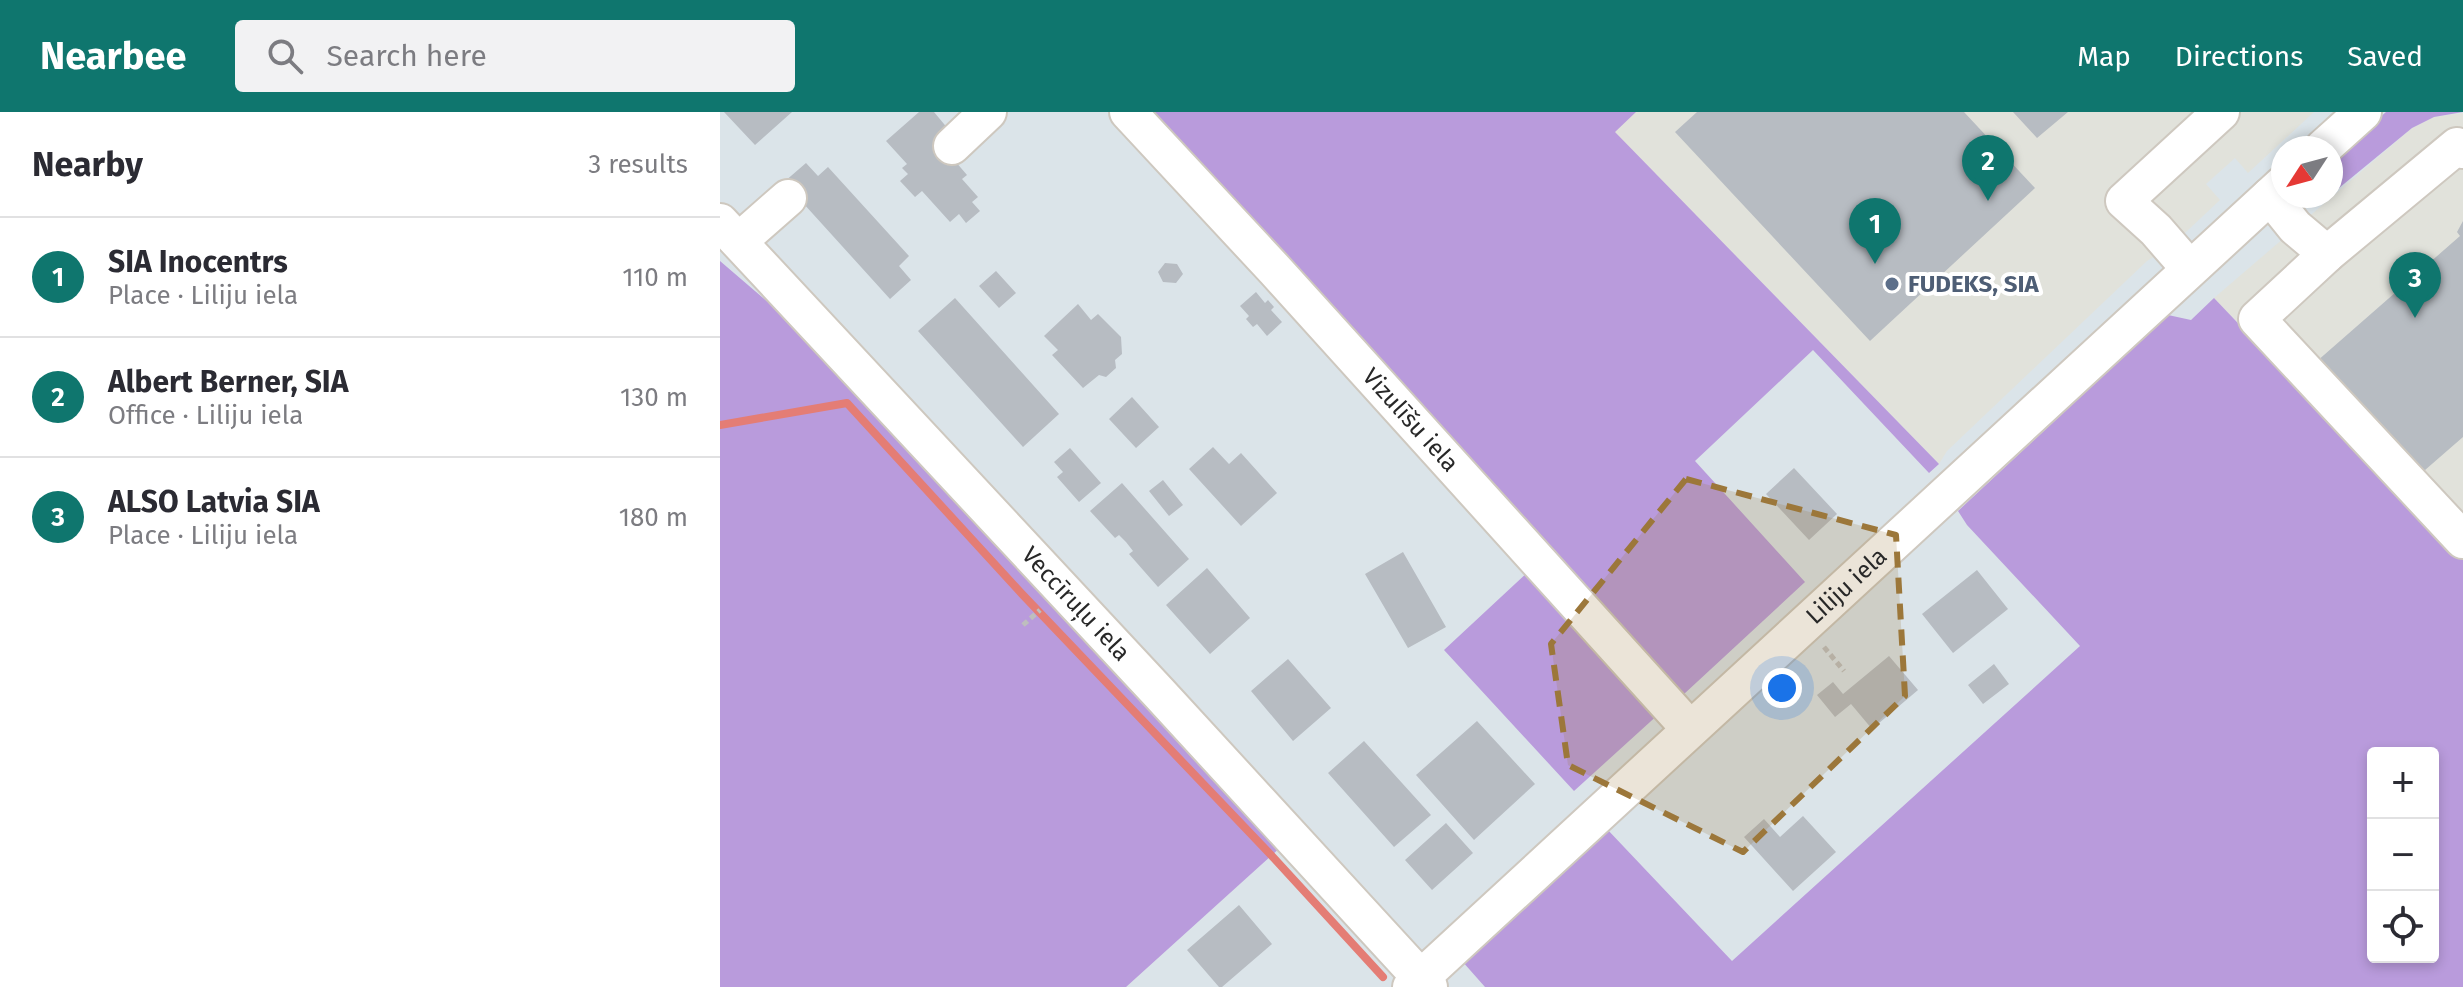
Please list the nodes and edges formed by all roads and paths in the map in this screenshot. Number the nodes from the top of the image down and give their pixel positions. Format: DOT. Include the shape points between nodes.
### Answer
graph roads {
  1 [pos="988,112"];
  2 [pos="1128,112"];
  3 [pos="2221,112"];
  4 [pos="2363,112"];
  5 [pos="2336,136"];
  6 [pos="952,146"];
  7 [pos="2463,150"];
  8 [pos="2271,194"];
  9 [pos="788,198"];
  10 [pos="2285,208"];
  11 [pos="729,232"];
  12 [pos="2327,254"];
  13 [pos="2189,268"];
  14 [pos="2463,540"];
  15 [pos="1051,601"];
  16 [pos="1023,625"];
  17 [pos="1690,729"];
  18 [pos="1420,984"];
  1 -- 6 [label="street"];
  2 -- 17 [label="street, Vizulīšu iela"];
  3 -- 13 [label="street" via="2124,201"];
  4 -- 5 [label="street"];
  7 -- 12 [label="street" via="2457,146"];
  8 -- 13 [label="street, Liliju iela"];
  9 -- 11 [label="street"];
  10 -- 12 [label="street" via="2295,227"];
  11 -- 18 [label="street, Veccīruļu iela" via="1149,681"];
  12 -- 14 [label="street" via="2257,319"];
  13 -- 17 [label="street, Liliju iela"];
  15 -- 16 [label="path"];
  17 -- 18 [label="street, Liliju iela"];
}
